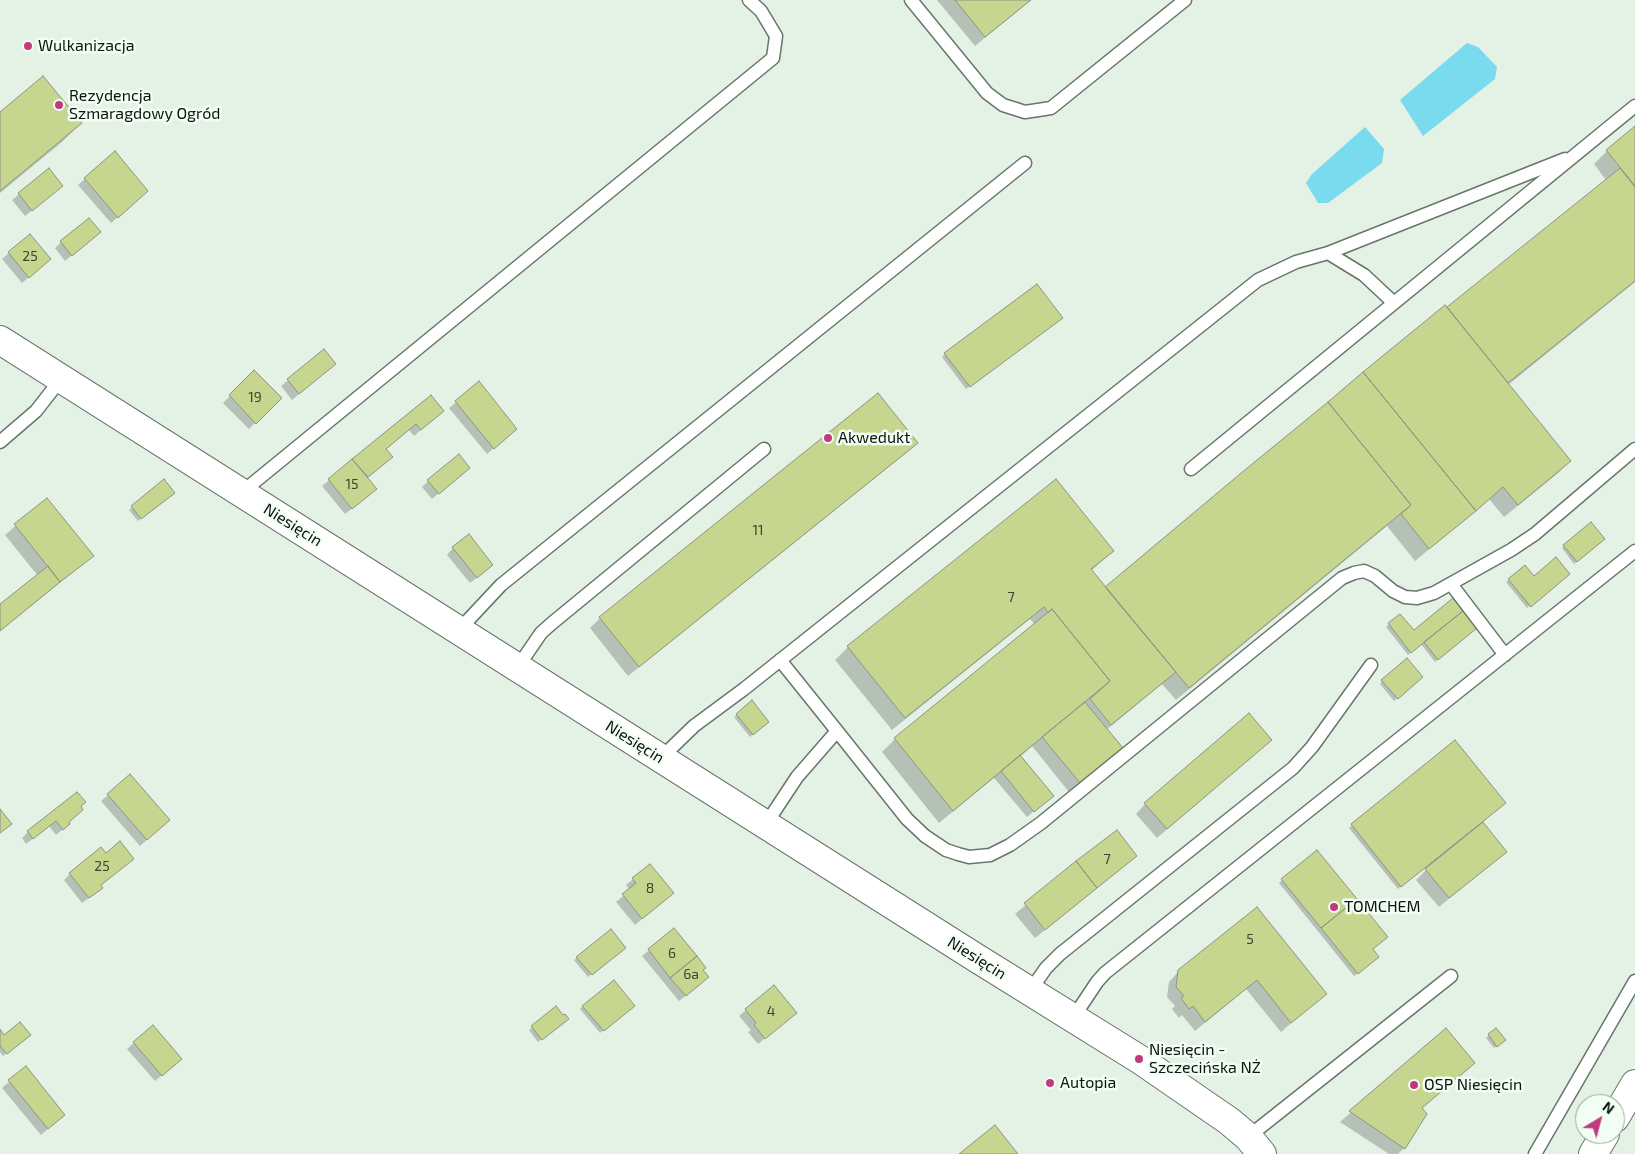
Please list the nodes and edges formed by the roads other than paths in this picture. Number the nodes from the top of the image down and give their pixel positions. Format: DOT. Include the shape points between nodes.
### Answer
graph roads {
  1 [pos="749,0"];
  2 [pos="911,0"];
  3 [pos="1185,0"];
  4 [pos="1635,106"];
  5 [pos="1577,154"];
  6 [pos="1025,163"];
  7 [pos="1328,253"];
  8 [pos="1394,304"];
  9 [pos="0,340"];
  10 [pos="61,379"];
  11 [pos="0,442"];
  12 [pos="764,449"];
  13 [pos="1635,449"];
  14 [pos="1191,469"];
  15 [pos="241,492"];
  16 [pos="1635,551"];
  17 [pos="1450,584"];
  18 [pos="457,632"];
  19 [pos="1505,655"];
  20 [pos="780,660"];
  21 [pos="1371,665"];
  22 [pos="518,668"];
  23 [pos="837,731"];
  24 [pos="661,758"];
  25 [pos="766,824"];
  26 [pos="1451,976"];
  27 [pos="1635,981"];
  28 [pos="1030,991"];
  29 [pos="1073,1018"];
  30 [pos="1635,1084"];
  31 [pos="1625,1101"];
  32 [pos="1255,1145"];
  33 [pos="1535,1154"];
  1 -- 15 [label="lane" via="761,11 776,36 773,58"];
  2 -- 3 [label="lane" via="987,93 1003,105 1025,112 1051,108"];
  4 -- 5 [label="lane"];
  5 -- 7 [label="lane"];
  5 -- 8 [label="lane"];
  6 -- 18 [label="lane" via="501,585"];
  7 -- 8 [label="lane" via="1364,275"];
  7 -- 20 [label="lane" via="1283,267 1247,288"];
  8 -- 14 [label="lane"];
  9 -- 10 [label="main road, Niesięcin"];
  10 -- 11 [label="lane" via="36,410"];
  10 -- 15 [label="main road, Niesięcin"];
  12 -- 22 [label="lane" via="541,633"];
  13 -- 17 [label="lane" via="1535,534"];
  15 -- 18 [label="main road, Niesięcin"];
  16 -- 19 [label="lane"];
  17 -- 19 [label="lane"];
  17 -- 23 [label="lane" via="1428,595 1411,597 1399,594 1364,571 1342,578 1041,823 990,855 969,857 958,854 925,836 907,819"];
  18 -- 22 [label="main road, Niesięcin"];
  19 -- 29 [label="lane" via="1105,973"];
  20 -- 23 [label="lane"];
  20 -- 24 [label="lane" via="689,730"];
  21 -- 28 [label="lane" via="1299,763 1060,954"];
  22 -- 24 [label="main road, Niesięcin"];
  23 -- 25 [label="lane" via="797,777"];
  24 -- 25 [label="main road, Niesięcin"];
  25 -- 28 [label="main road, Niesięcin"];
  26 -- 32 [label="lane"];
  27 -- 33 [label="lane"];
  28 -- 29 [label="main road, Niesięcin"];
  29 -- 32 [label="main road, Niesięcin" via="1193,1094"];
  30 -- 31 [label="main road"];
}
